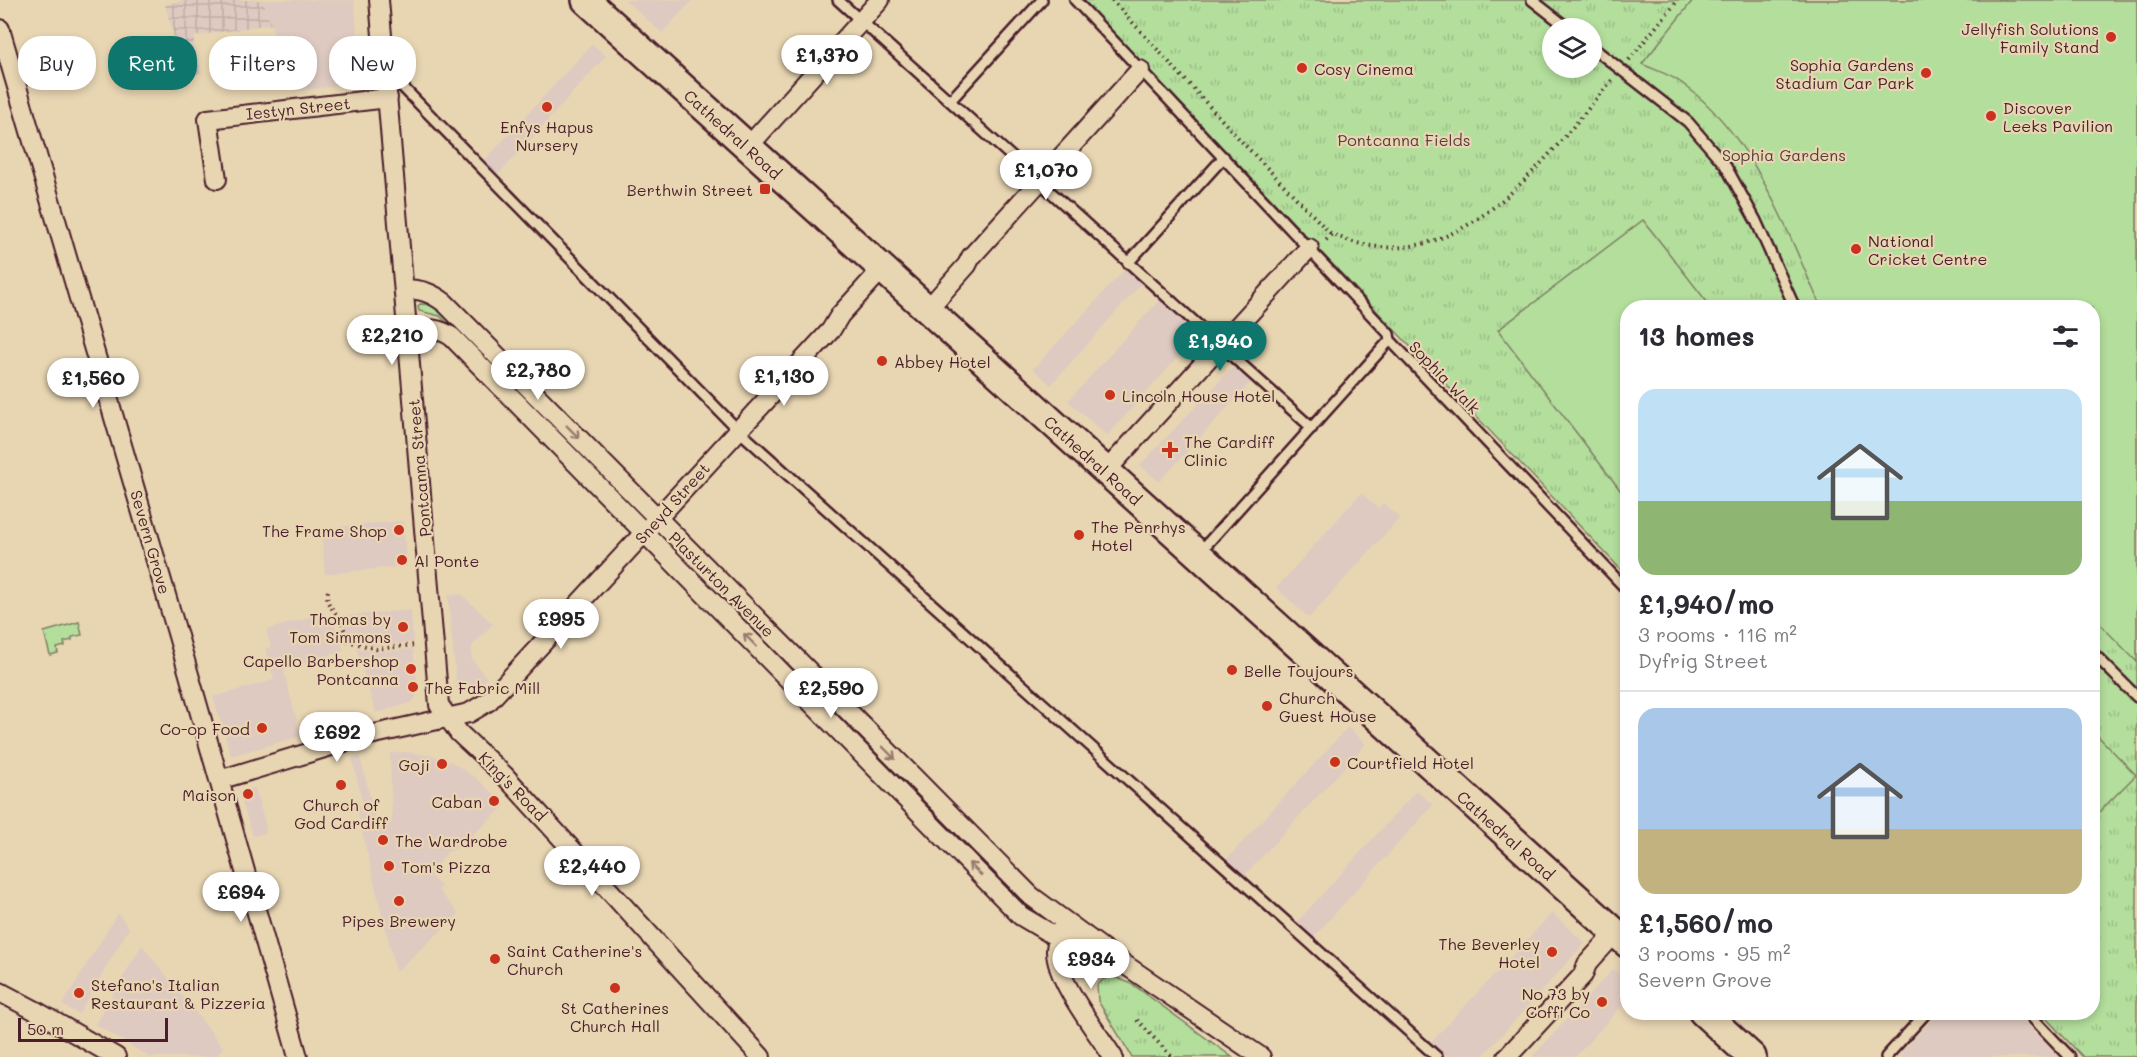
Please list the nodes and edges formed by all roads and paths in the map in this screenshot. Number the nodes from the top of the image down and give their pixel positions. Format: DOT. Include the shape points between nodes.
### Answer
graph roads {
  1 [pos="379,0"];
  2 [pos="586,0"];
  3 [pos="838,0"];
  4 [pos="880,0"];
  5 [pos="1042,0"];
  6 [pos="1075,0"];
  7 [pos="1112,0"];
  8 [pos="1532,0"];
  9 [pos="1678,0"];
  10 [pos="1555,18"];
  11 [pos="861,21"];
  12 [pos="0,29"];
  13 [pos="383,36"];
  14 [pos="1602,55"];
  15 [pos="1140,70"];
  16 [pos="1621,70"];
  17 [pos="387,90"];
  18 [pos="406,90"];
  19 [pos="388,98"];
  20 [pos="950,101"];
  21 [pos="747,148"];
  22 [pos="1224,157"];
  23 [pos="217,179"];
  24 [pos="1039,182"];
  25 [pos="1332,234"];
  26 [pos="1315,247"];
  27 [pos="1128,263"];
  28 [pos="882,269"];
  29 [pos="404,289"];
  30 [pos="1791,300"];
  31 [pos="927,310"];
  32 [pos="407,330"];
  33 [pos="1390,340"];
  34 [pos="1220,346"];
  35 [pos="1312,428"];
  36 [pos="738,430"];
  37 [pos="1106,472"];
  38 [pos="656,517"];
  39 [pos="645,533"];
  40 [pos="1198,555"];
  41 [pos="1620,583"];
  42 [pos="328,591"];
  43 [pos="419,644"];
  44 [pos="2100,660"];
  45 [pos="2137,697"];
  46 [pos="448,718"];
  47 [pos="219,780"];
  48 [pos="1065,920"];
  49 [pos="1058,938"];
  50 [pos="1620,938"];
  51 [pos="1620,940"];
  52 [pos="1121,962"];
  53 [pos="0,992"];
  54 [pos="1137,1020"];
  55 [pos="1712,1020"];
  56 [pos="1920,1020"];
  57 [pos="2035,1020"];
  58 [pos="116,1057"];
  59 [pos="298,1057"];
  60 [pos="761,1057"];
  61 [pos="1113,1057"];
  62 [pos="1172,1057"];
  63 [pos="1261,1057"];
  64 [pos="1437,1057"];
  65 [pos="1507,1057"];
  66 [pos="1752,1057"];
  67 [pos="1886,1057"];
  68 [pos="2070,1057"];
  1 -- 13 [label="street, Pontcanna Street"];
  2 -- 21 [label="main road, Cathedral Road"];
  3 -- 11 [label="lane"];
  4 -- 11 [label="street"];
  5 -- 20 [label="lane"];
  6 -- 15 [label="lane"];
  7 -- 25 [label="path"];
  8 -- 10 [label="lane"];
  9 -- 16 [label="path"];
  11 -- 20 [label="lane"];
  11 -- 21 [label="street"];
  12 -- 47 [label="street, Severn Grove"];
  14 -- 16 [label="lane"];
  15 -- 22 [label="lane"];
  15 -- 24 [label="street"];
  16 -- 25 [label="path" via="1520,185 1458,231 1418,246 1393,248 1369,246"];
  16 -- 30 [label="lane" via="1688,122 1725,165 1756,221"];
  17 -- 19 [label="street, Pontcanna Street"];
  18 -- 36 [label="lane"];
  19 -- 23 [label="street, Iestyn Street" via="208,119"];
  19 -- 29 [label="street, Pontcanna Street"];
  20 -- 24 [label="lane"];
  21 -- 28 [label="main road, Cathedral Road"];
  22 -- 26 [label="lane"];
  22 -- 27 [label="lane"];
  24 -- 27 [label="lane"];
  24 -- 31 [label="street"];
  25 -- 26 [label="path"];
  26 -- 33 [label="lane"];
  26 -- 34 [label="street"];
  27 -- 34 [label="lane"];
  28 -- 31 [label="main road, Cathedral Road"];
  28 -- 36 [label="street, Sneyd Street"];
  29 -- 32 [label="street, Pontcanna Street"];
  29 -- 38 [label="street, Plasturton Avenue, one-way" via="432,294 445,303"];
  31 -- 37 [label="main road, Cathedral Road"];
  32 -- 39 [label="street, Plasturton Avenue" via="436,329 452,337"];
  32 -- 46 [label="street, Pontcanna Street" via="439,705"];
  33 -- 35 [label="lane, Sophia Walk"];
  33 -- 41 [label="lane, Sophia Walk"];
  34 -- 35 [label="lane"];
  34 -- 37 [label="street"];
  35 -- 40 [label="lane, Sophia Walk"];
  36 -- 38 [label="street, Sneyd Street"];
  36 -- 64 [label="lane"];
  37 -- 40 [label="main road, Cathedral Road"];
  38 -- 39 [label="street, Sneyd Street"];
  38 -- 48 [label="street, Plasturton Avenue, one-way" via="1031,896"];
  39 -- 46 [label="street, Sneyd Street" via="489,701 469,713"];
  49 -- 39 [label="street, Plasturton Avenue, one-way" via="1016,910"];
  40 -- 50 [label="main road, Cathedral Road"];
  42 -- 43 [label="path" via="327,604 348,640 376,648"];
  44 -- 45 [label="lane"];
  46 -- 47 [label="street" via="361,737"];
  46 -- 60 [label="street, King's Road"];
  47 -- 59 [label="street, Severn Grove"];
  48 -- 49 [label="street"];
  48 -- 52 [label="street, Plasturton Avenue"];
  49 -- 52 [label="street, Plasturton Avenue"];
  49 -- 61 [label="street" via="1057,958 1066,983"];
  51 -- 65 [label="street" via="1587,964 1583,975"];
  52 -- 63 [label="street"];
  53 -- 58 [label="street"];
  54 -- 62 [label="path"];
  55 -- 66 [label="main road"];
  56 -- 67 [label="lane"];
  57 -- 68 [label="lane"];
}
